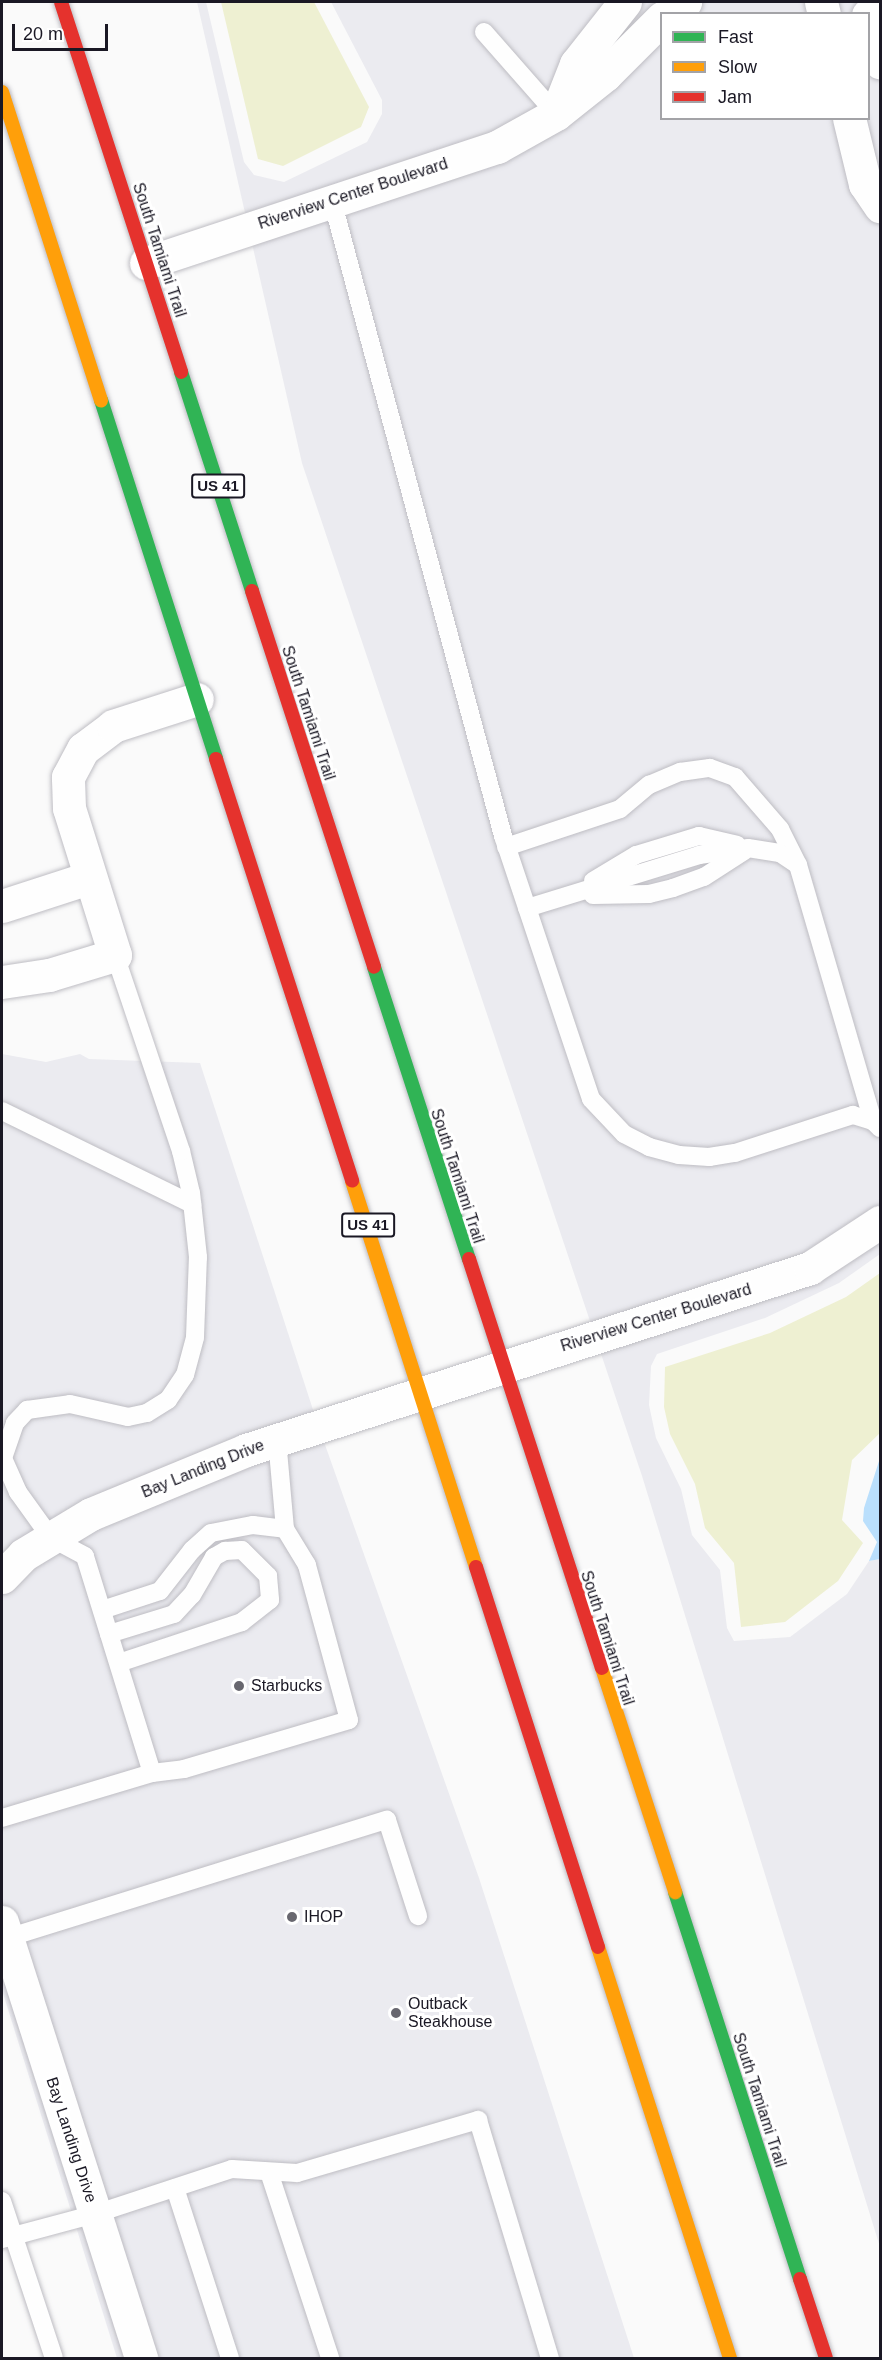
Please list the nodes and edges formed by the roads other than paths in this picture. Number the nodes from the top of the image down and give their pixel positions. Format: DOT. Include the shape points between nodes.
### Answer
graph roads {
  1 [pos="61,2"];
  2 [pos="625,2"];
  3 [pos="685,2"];
  4 [pos="671,12"];
  5 [pos="660,20"];
  6 [pos="870,22"];
  7 [pos="484,32"];
  8 [pos="880,62"];
  9 [pos="2,92"];
  10 [pos="556,114"];
  11 [pos="849,120"];
  12 [pos="332,200"];
  13 [pos="880,206"];
  14 [pos="146,263"];
  15 [pos="197,699"];
  16 [pos="506,846"];
  17 [pos="798,865"];
  18 [pos="88,878"];
  19 [pos="2,906"];
  20 [pos="527,908"];
  21 [pos="115,955"];
  22 [pos="2,982"];
  23 [pos="2,1112"];
  24 [pos="877,1124"];
  25 [pos="192,1204"];
  26 [pos="880,1222"];
  27 [pos="501,1366"];
  28 [pos="422,1392"];
  29 [pos="277,1440"];
  30 [pos="285,1529"];
  31 [pos="51,1538"];
  32 [pos="2,1577"];
  33 [pos="102,1610"];
  34 [pos="109,1634"];
  35 [pos="119,1664"];
  36 [pos="152,1773"];
  37 [pos="2,1818"];
  38 [pos="418,1917"];
  39 [pos="4,1930"];
  40 [pos="269,2172"];
  41 [pos="176,2188"];
  42 [pos="2,2201"];
  43 [pos="95,2214"];
  44 [pos="7,2237"];
  45 [pos="54,2358"];
  46 [pos="141,2358"];
  47 [pos="230,2358"];
  48 [pos="330,2358"];
  49 [pos="549,2358"];
  50 [pos="730,2358"];
  51 [pos="826,2358"];
  1 -- 14 [label="main road, South Tamiami Trail / US 41"];
  2 -- 10 [label="street" via="576,64"];
  3 -- 4 [label="street"];
  5 -- 10 [label="street, Riverview Center Boulevard" via="605,75"];
  6 -- 8 [label="street"];
  7 -- 10 [label="lane"];
  9 -- 15 [label="main road, US 41"];
  10 -- 12 [label="street, Riverview Center Boulevard" via="496,147"];
  11 -- 13 [label="street" via="865,184"];
  12 -- 14 [label="street, Riverview Center Boulevard"];
  12 -- 16 [label="lane"];
  14 -- 27 [label="main road, South Tamiami Trail / US 41"];
  15 -- 18 [label="street" via="113,726 83,749 68,777 69,808"];
  15 -- 28 [label="main road, US 41"];
  16 -- 17 [label="lane" via="620,809 649,785 680,772 711,768 735,777 753,795 780,829"];
  16 -- 20 [label="lane"];
  17 -- 20 [label="lane" via="780,853 748,848 699,855"];
  17 -- 24 [label="lane"];
  18 -- 19 [label="street"];
  18 -- 21 [label="street"];
  20 -- 24 [label="lane" via="591,1099 624,1134 669,1153 709,1157 735,1153 853,1115"];
  21 -- 22 [label="street" via="50,975"];
  21 -- 25 [label="lane" via="181,1151"];
  23 -- 25 [label="lane"];
  25 -- 31 [label="lane" via="198,1257 195,1337 185,1375 168,1400 147,1413 128,1418 70,1404 27,1410 6,1440 3,1458 9,1475"];
  26 -- 27 [label="street, Riverview Center Boulevard" via="810,1268 723,1299"];
  27 -- 28 [label="street, Riverview Center Boulevard"];
  27 -- 51 [label="main road, South Tamiami Trail / US 41"];
  28 -- 29 [label="street, Bay Landing Drive"];
  28 -- 50 [label="main road, US 41"];
  29 -- 30 [label="lane"];
  29 -- 31 [label="street, Bay Landing Drive" via="91,1514"];
  30 -- 33 [label="lane" via="253,1525 211,1533 192,1550 160,1591"];
  30 -- 36 [label="lane" via="307,1565 349,1720 184,1769"];
  31 -- 32 [label="street, Bay Landing Drive" via="22,1555"];
  31 -- 33 [label="lane" via="85,1556"];
  33 -- 34 [label="lane"];
  34 -- 35 [label="lane"];
  34 -- 35 [label="lane" via="174,1614 192,1595 214,1557 225,1551 242,1550 268,1576 270,1600 242,1622"];
  35 -- 36 [label="lane"];
  36 -- 37 [label="lane"];
  38 -- 39 [label="lane" via="387,1820"];
  39 -- 43 [label="street, Bay Landing Drive"];
  40 -- 41 [label="lane" via="231,2169"];
  40 -- 48 [label="lane"];
  40 -- 49 [label="lane" via="297,2173 478,2120"];
  41 -- 43 [label="lane"];
  41 -- 47 [label="lane"];
  42 -- 44 [label="lane"];
  43 -- 44 [label="lane"];
  43 -- 46 [label="street, Bay Landing Drive"];
  44 -- 45 [label="lane"];
}
